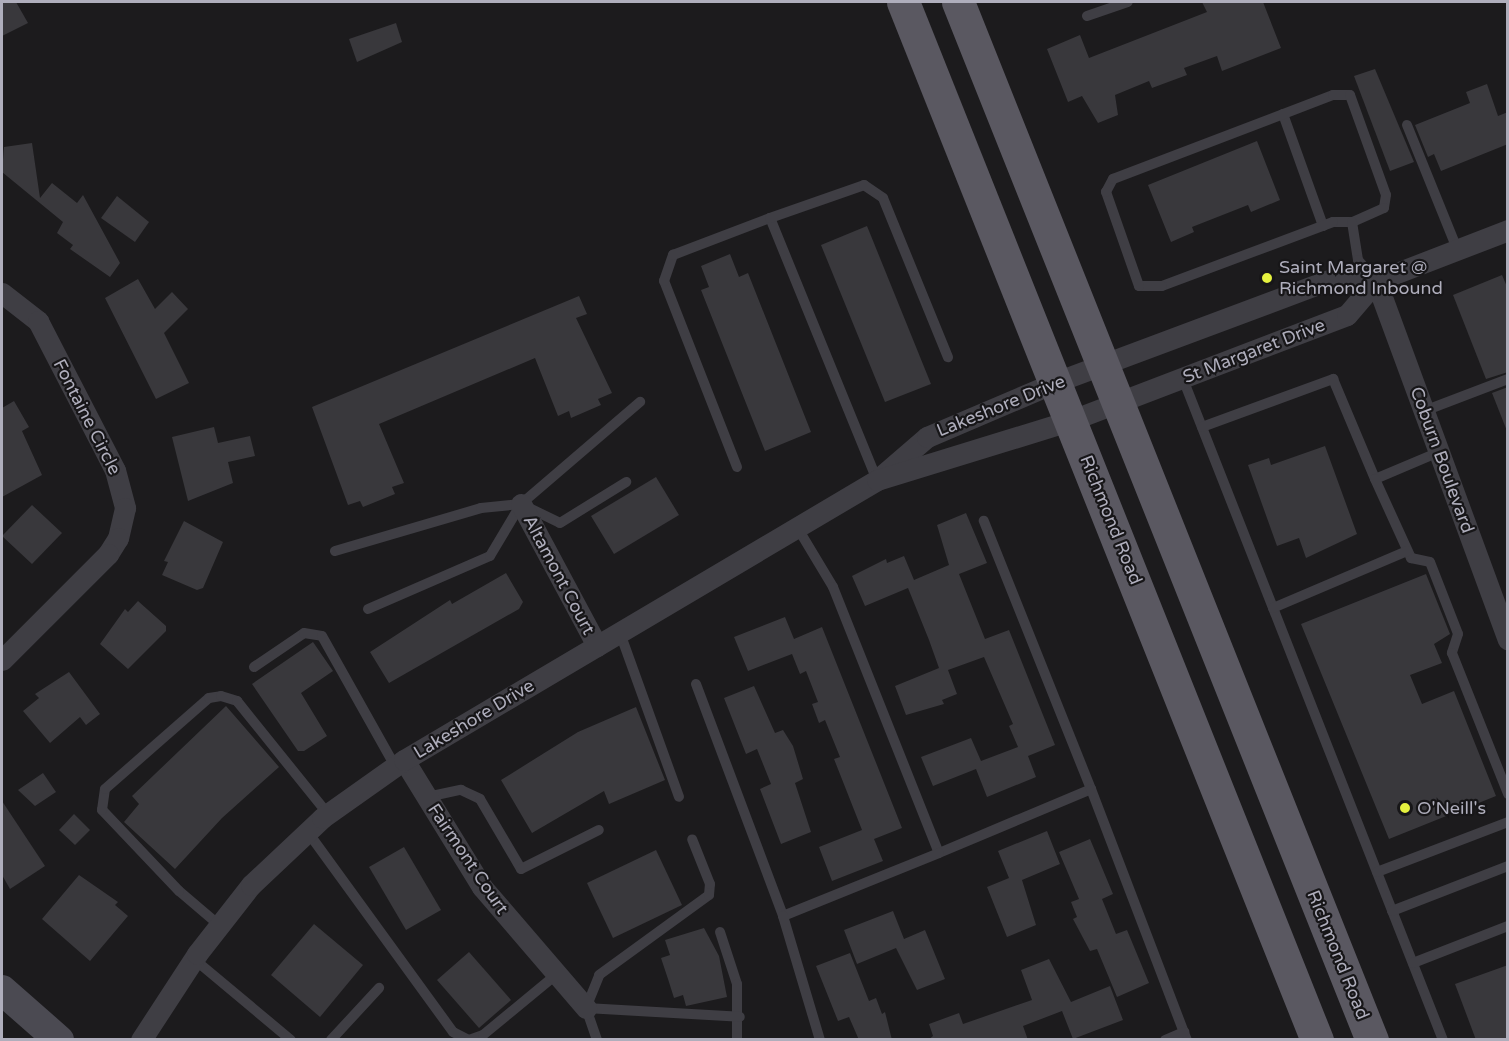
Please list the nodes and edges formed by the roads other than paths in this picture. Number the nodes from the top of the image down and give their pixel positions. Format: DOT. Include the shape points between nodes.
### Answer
graph roads {
  1 [pos="903,2"];
  2 [pos="958,2"];
  3 [pos="1128,2"];
  4 [pos="1087,16"];
  5 [pos="1283,114"];
  6 [pos="1407,125"];
  7 [pos="770,218"];
  8 [pos="1352,222"];
  9 [pos="1323,226"];
  10 [pos="1507,233"];
  11 [pos="1457,249"];
  12 [pos="1376,280"];
  13 [pos="2,293"];
  14 [pos="948,357"];
  15 [pos="1105,366"];
  16 [pos="1183,379"];
  17 [pos="1508,379"];
  18 [pos="1056,382"];
  19 [pos="639,402"];
  20 [pos="1119,404"];
  21 [pos="1424,411"];
  22 [pos="1072,420"];
  23 [pos="1202,427"];
  24 [pos="1439,452"];
  25 [pos="737,467"];
  26 [pos="1375,479"];
  27 [pos="877,480"];
  28 [pos="626,482"];
  29 [pos="521,504"];
  30 [pos="984,521"];
  31 [pos="797,526"];
  32 [pos="335,551"];
  33 [pos="1407,551"];
  34 [pos="1273,608"];
  35 [pos="368,609"];
  36 [pos="1505,625"];
  37 [pos="620,633"];
  38 [pos="597,646"];
  39 [pos="2,660"];
  40 [pos="254,667"];
  41 [pos="696,684"];
  42 [pos="399,763"];
  43 [pos="1091,789"];
  44 [pos="1508,794"];
  45 [pos="427,797"];
  46 [pos="679,797"];
  47 [pos="327,813"];
  48 [pos="1508,822"];
  49 [pos="599,830"];
  50 [pos="307,831"];
  51 [pos="692,839"];
  52 [pos="939,853"];
  53 [pos="1508,866"];
  54 [pos="1377,872"];
  55 [pos="1392,911"];
  56 [pos="783,916"];
  57 [pos="219,925"];
  58 [pos="1508,926"];
  59 [pos="720,932"];
  60 [pos="194,959"];
  61 [pos="1413,963"];
  62 [pos="557,974"];
  63 [pos="379,988"];
  64 [pos="2,990"];
  65 [pos="586,1008"];
  66 [pos="740,1017"];
  67 [pos="1185,1036"];
  68 [pos="59,1040"];
  69 [pos="141,1040"];
  70 [pos="291,1040"];
  71 [pos="331,1040"];
  72 [pos="469,1040"];
  73 [pos="597,1040"];
  74 [pos="737,1040"];
  75 [pos="820,1040"];
  76 [pos="1165,1040"];
  77 [pos="1317,1040"];
  78 [pos="1371,1040"];
  79 [pos="1443,1040"];
  1 -- 18 [label="main road, Richmond Road"];
  2 -- 15 [label="main road, Richmond Road"];
  3 -- 4 [label="lane"];
  5 -- 8 [label="lane" via="1333,95 1350,95 1386,195 1384,208"];
  5 -- 9 [label="lane"];
  5 -- 9 [label="lane" via="1113,179 1106,192 1138,286 1162,286"];
  6 -- 11 [label="lane"];
  7 -- 14 [label="lane" via="864,185 883,198"];
  7 -- 25 [label="lane" via="673,255 664,281"];
  7 -- 27 [label="lane"];
  8 -- 9 [label="lane"];
  8 -- 12 [label="lane" via="1358,260"];
  10 -- 11 [label="street, St Margaret Drive"];
  11 -- 12 [label="street, St Margaret Drive"];
  12 -- 15 [label="street, St Margaret Drive" via="1334,278"];
  12 -- 16 [label="street, St Margaret Drive" via="1347,315"];
  12 -- 21 [label="street, Coburn Boulevard"];
  13 -- 39 [label="street, Fontaine Circle" via="38,321 116,470 125,508 118,538 108,554"];
  15 -- 18 [label="street, Lakeshore Drive"];
  15 -- 20 [label="main road, Richmond Road"];
  16 -- 20 [label="street, St Margaret Drive"];
  16 -- 23 [label="lane"];
  17 -- 21 [label="lane"];
  18 -- 22 [label="main road, Richmond Road"];
  18 -- 27 [label="street, Lakeshore Drive" via="927,437"];
  19 -- 29 [label="lane"];
  20 -- 22 [label="street, Lakeshore Drive"];
  20 -- 78 [label="main road, Richmond Road"];
  21 -- 24 [label="street, Coburn Boulevard"];
  22 -- 27 [label="street, Lakeshore Drive"];
  22 -- 77 [label="main road, Richmond Road"];
  23 -- 26 [label="lane" via="1333,379"];
  23 -- 34 [label="lane"];
  24 -- 26 [label="lane"];
  24 -- 36 [label="street, Coburn Boulevard"];
  26 -- 33 [label="lane"];
  27 -- 31 [label="street, Lakeshore Drive"];
  28 -- 29 [label="lane" via="560,523"];
  29 -- 32 [label="lane" via="481,508"];
  29 -- 35 [label="lane" via="490,556"];
  29 -- 38 [label="street, Altamont Court"];
  30 -- 43 [label="lane"];
  31 -- 37 [label="street, Lakeshore Drive"];
  31 -- 52 [label="lane" via="833,587"];
  33 -- 34 [label="lane"];
  33 -- 44 [label="lane" via="1410,558 1430,562 1458,634 1452,653"];
  34 -- 54 [label="lane"];
  37 -- 38 [label="street, Lakeshore Drive"];
  37 -- 46 [label="lane"];
  38 -- 42 [label="street, Lakeshore Drive"];
  40 -- 42 [label="lane" via="304,633 322,636"];
  41 -- 56 [label="lane"];
  42 -- 45 [label="street, Fairmont Court"];
  42 -- 47 [label="street, Lakeshore Drive"];
  43 -- 52 [label="lane"];
  43 -- 67 [label="lane"];
  45 -- 49 [label="lane" via="461,790 480,799 521,869"];
  45 -- 62 [label="street, Fairmont Court" via="482,886"];
  47 -- 50 [label="street, Lakeshore Drive"];
  47 -- 57 [label="lane" via="237,701 221,696 209,698 105,789 102,810 179,891"];
  48 -- 54 [label="lane"];
  50 -- 57 [label="street, Lakeshore Drive"];
  50 -- 72 [label="lane" via="453,1032"];
  51 -- 65 [label="lane" via="710,884 709,896 599,975"];
  52 -- 56 [label="lane"];
  53 -- 55 [label="lane"];
  54 -- 55 [label="lane"];
  55 -- 61 [label="lane"];
  56 -- 75 [label="lane"];
  57 -- 60 [label="street, Lakeshore Drive"];
  58 -- 61 [label="lane"];
  59 -- 66 [label="lane" via="737,984"];
  60 -- 69 [label="street, Lakeshore Drive"];
  60 -- 70 [label="lane"];
  61 -- 79 [label="lane"];
  62 -- 65 [label="street, Fairmont Court"];
  62 -- 72 [label="lane" via="483,1035"];
  63 -- 71 [label="lane"];
  64 -- 68 [label="street"];
  65 -- 66 [label="lane"];
  65 -- 73 [label="lane"];
  66 -- 74 [label="lane"];
  67 -- 76 [label="lane"];
}
